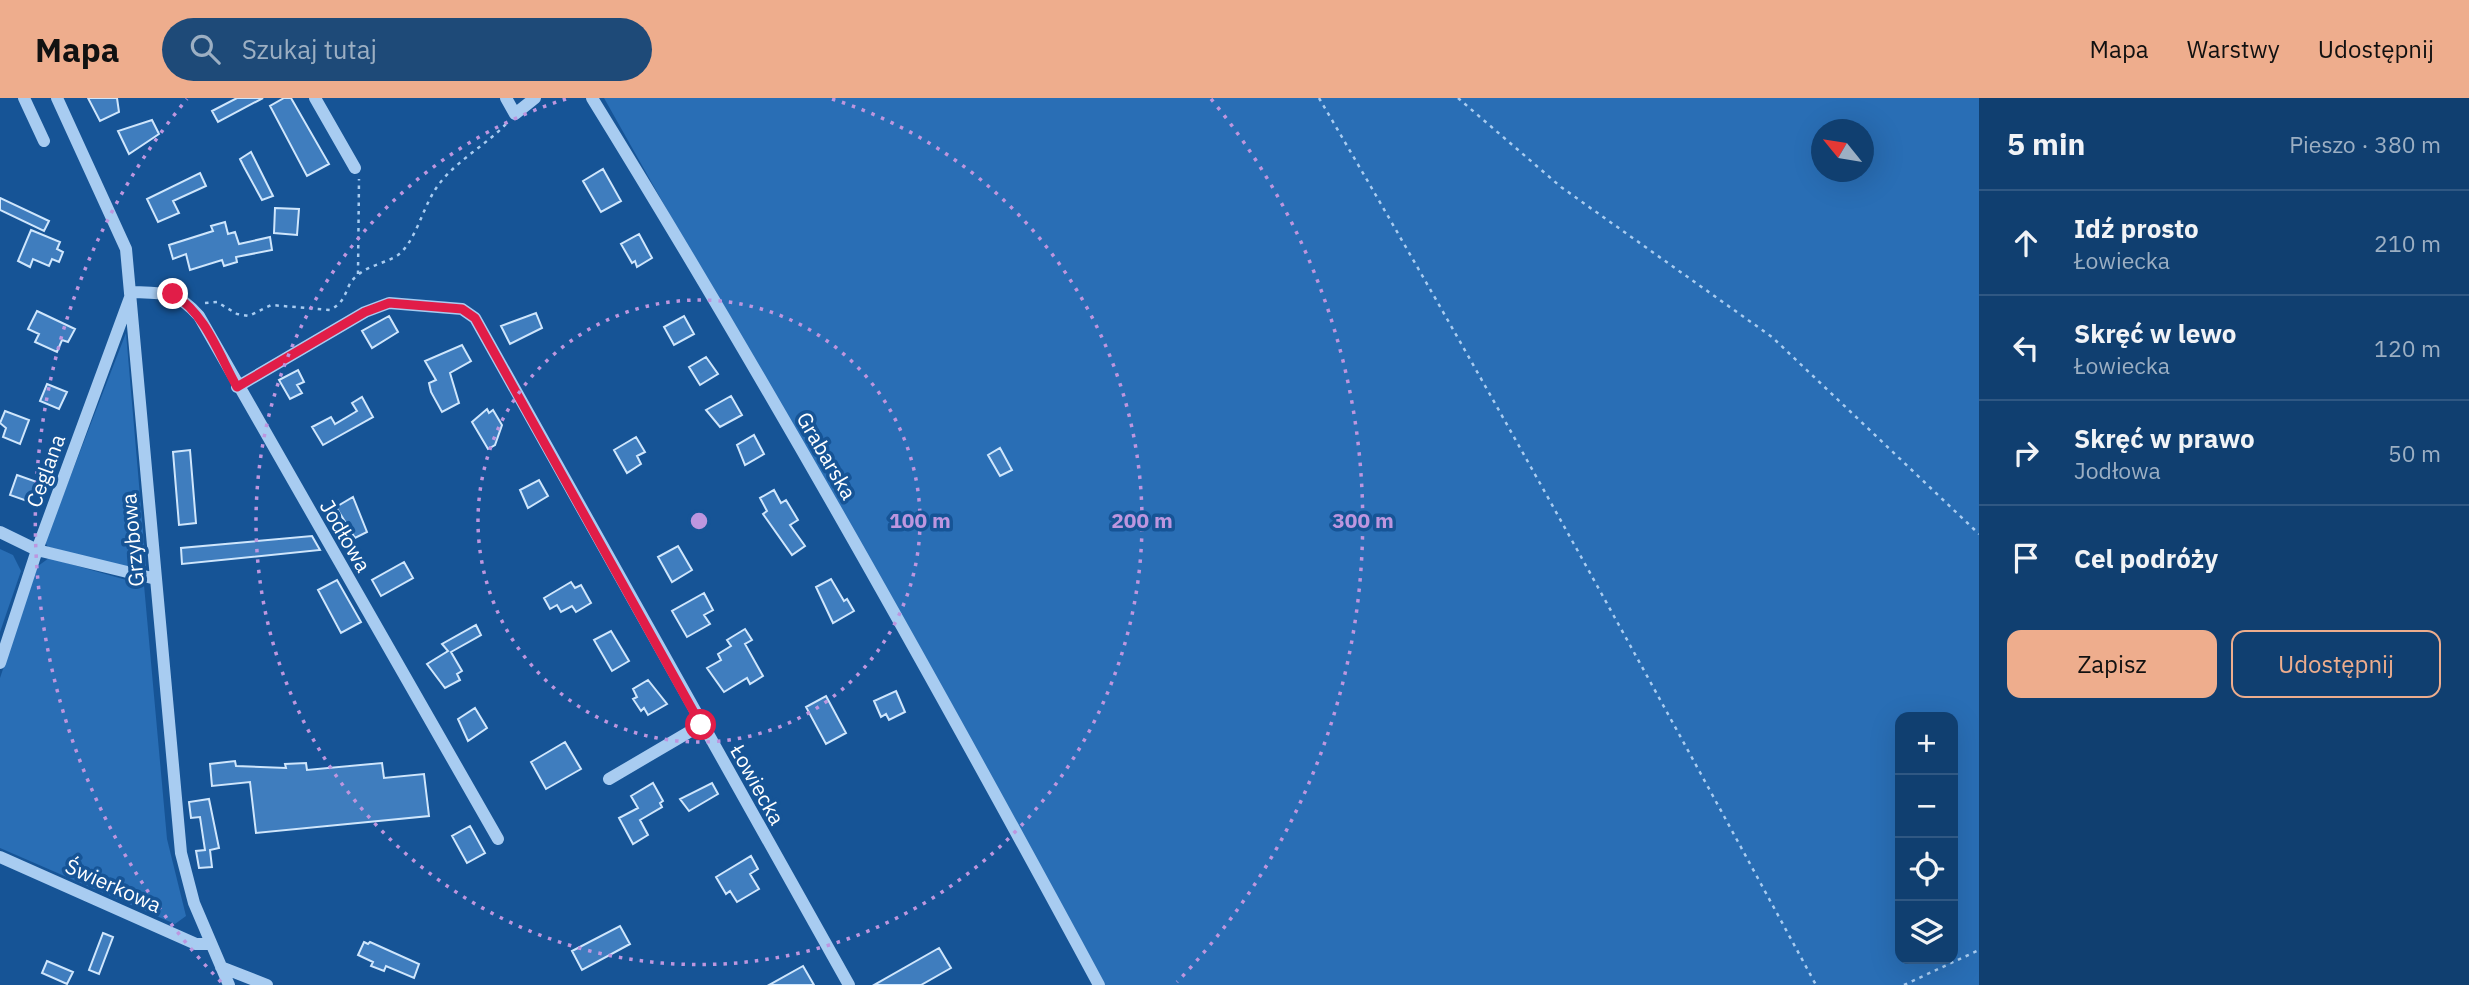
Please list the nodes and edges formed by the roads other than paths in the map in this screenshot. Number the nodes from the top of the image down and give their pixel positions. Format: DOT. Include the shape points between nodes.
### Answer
graph roads {
  1 [pos="24,98"];
  2 [pos="57,98"];
  3 [pos="315,98"];
  4 [pos="506,98"];
  5 [pos="535,98"];
  6 [pos="592,98"];
  7 [pos="44,142"];
  8 [pos="355,168"];
  9 [pos="132,292"];
  10 [pos="237,387"];
  11 [pos="0,532"];
  12 [pos="37,550"];
  13 [pos="156,579"];
  14 [pos="0,663"];
  15 [pos="701,725"];
  16 [pos="609,779"];
  17 [pos="498,839"];
  18 [pos="0,857"];
  19 [pos="211,944"];
  20 [pos="221,967"];
  21 [pos="229,985"];
  22 [pos="267,985"];
  23 [pos="849,985"];
  24 [pos="1099,985"];
  1 -- 7 [label="street"];
  2 -- 9 [label="street, Grzybowa" via="121,234"];
  3 -- 8 [label="street"];
  4 -- 5 [label="street" via="515,114"];
  6 -- 24 [label="street, Grabarska" via="900,621"];
  9 -- 10 [label="street, Jodłowa" via="173,294 188,303"];
  9 -- 12 [label="street, Ceglana"];
  9 -- 13 [label="street, Grzybowa"];
  10 -- 15 [label="street, Łowiecka" via="365,312 389,303 462,309 475,318"];
  10 -- 17 [label="street, Jodłowa"];
  11 -- 12 [label="street"];
  12 -- 13 [label="street"];
  12 -- 14 [label="street, Ceglana"];
  13 -- 19 [label="street, Grzybowa" via="181,853"];
  15 -- 16 [label="street"];
  15 -- 23 [label="street, Łowiecka"];
  18 -- 19 [label="street, Świerkowa" via="196,944"];
  19 -- 20 [label="street, Grzybowa"];
  20 -- 21 [label="street, Grzybowa"];
  20 -- 22 [label="street"];
}
